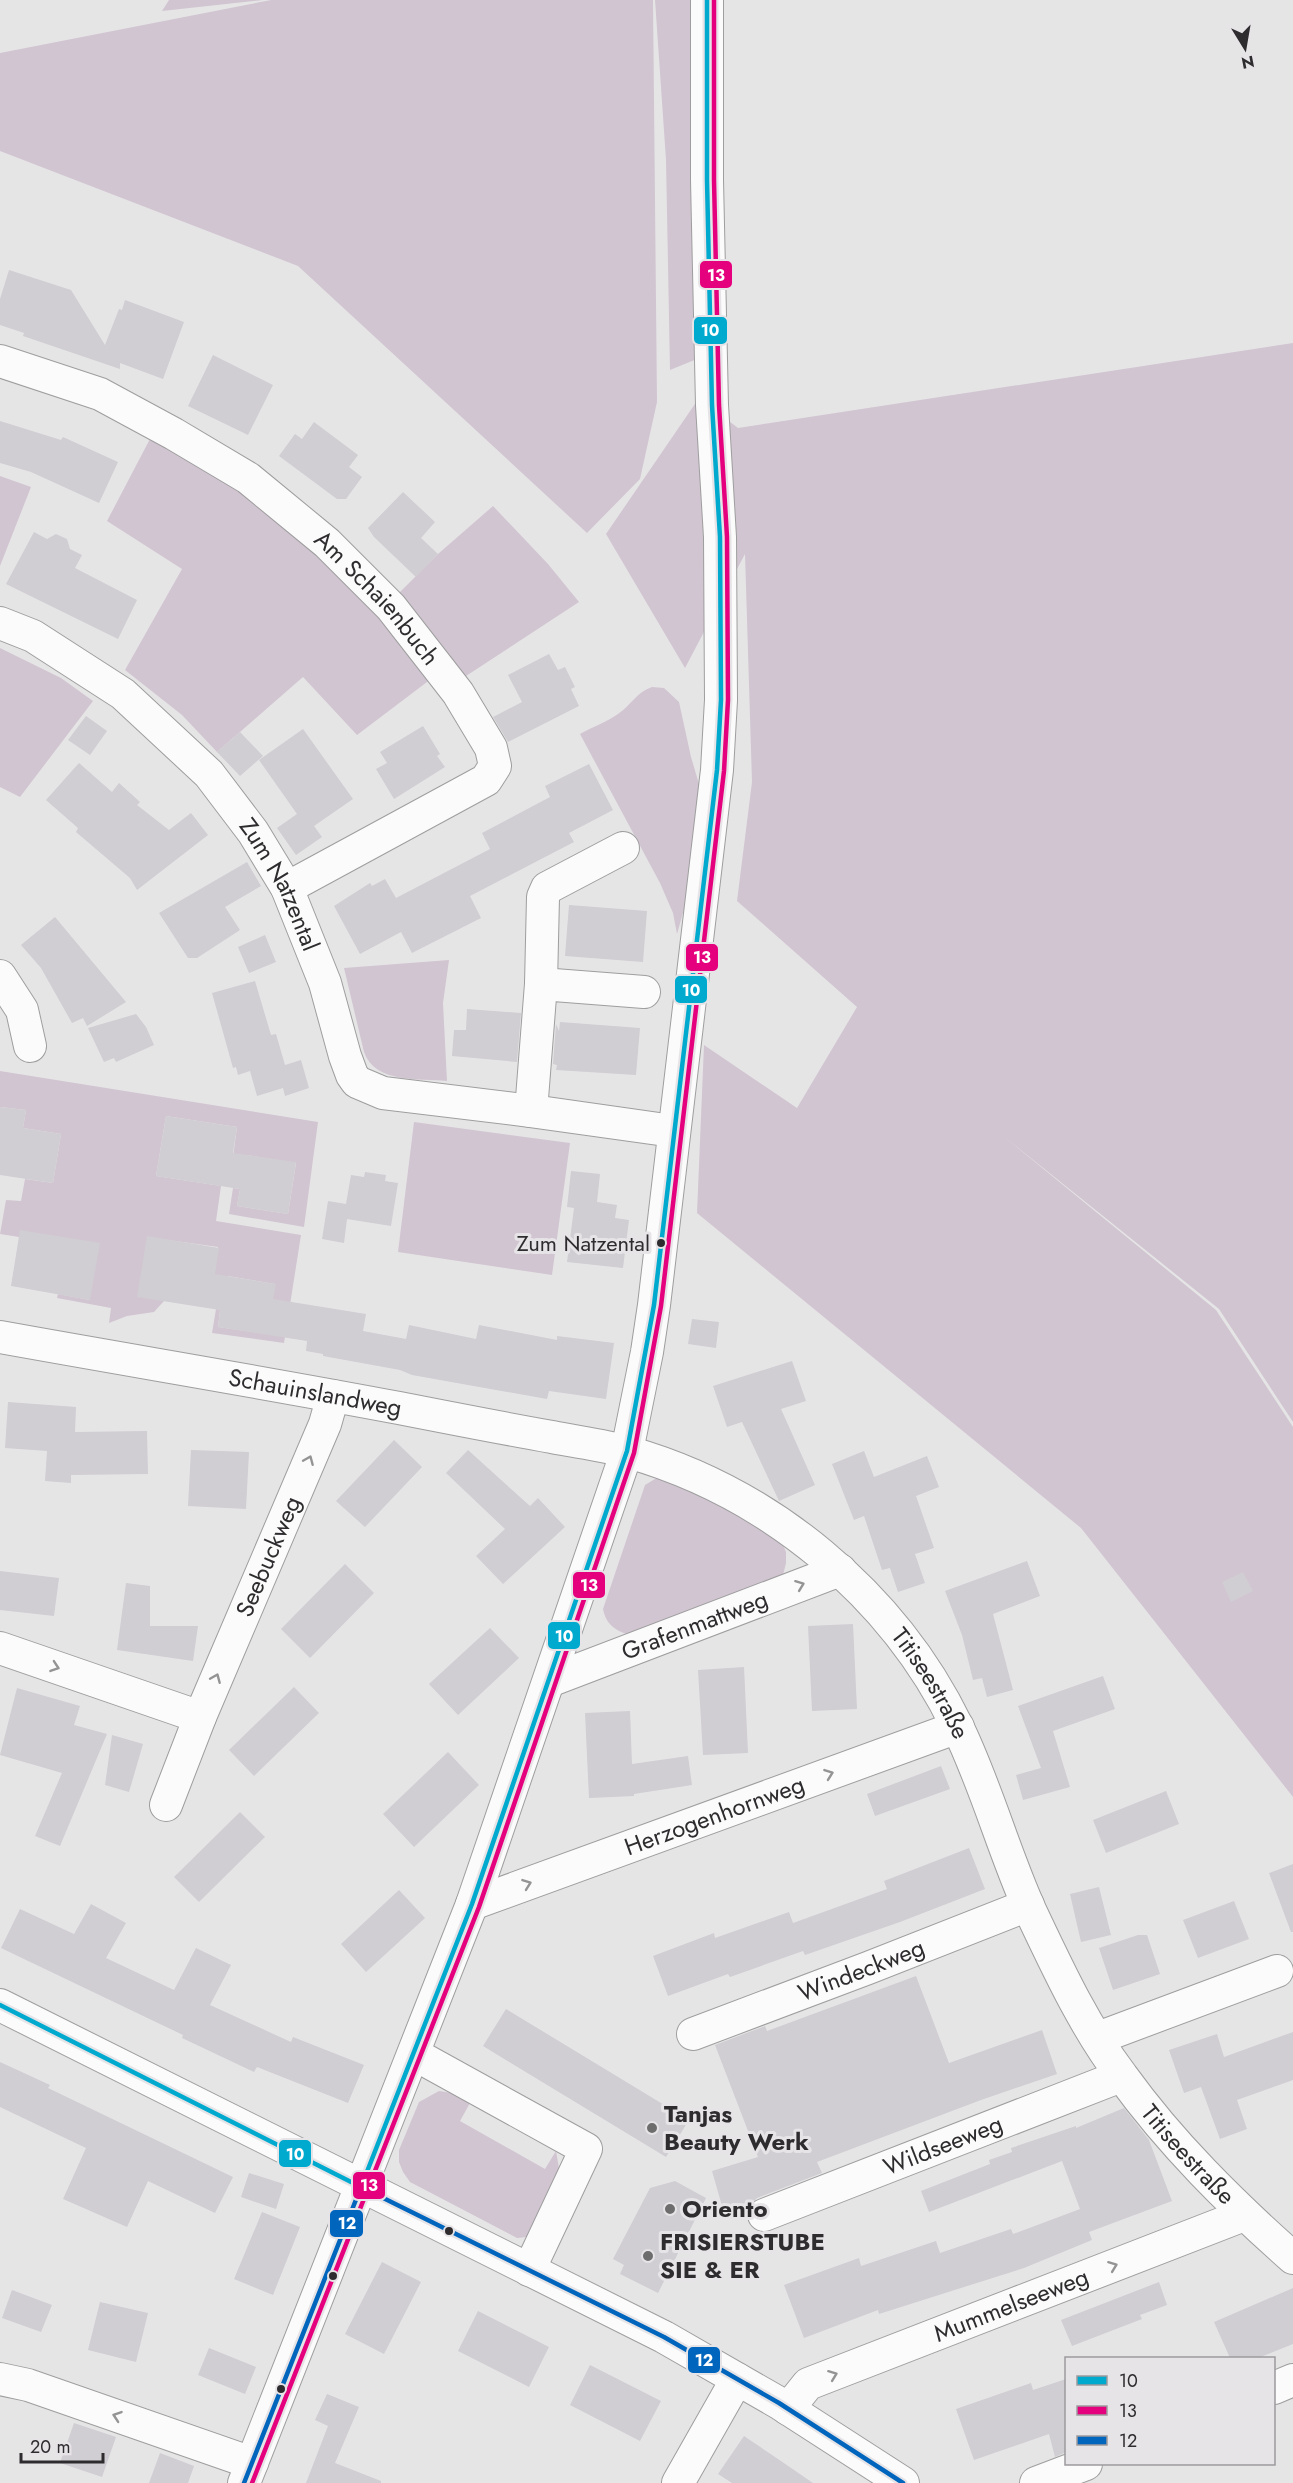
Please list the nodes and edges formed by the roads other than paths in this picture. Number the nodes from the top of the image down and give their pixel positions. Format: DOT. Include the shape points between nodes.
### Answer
graph roads {
  1 [pos="707,0"];
  2 [pos="0,361"];
  3 [pos="0,623"];
  4 [pos="623,848"];
  5 [pos="287,888"];
  6 [pos="0,976"];
  7 [pos="541,984"];
  8 [pos="644,992"];
  9 [pos="30,1046"];
  10 [pos="531,1111"];
  11 [pos="674,1131"];
  12 [pos="0,1337"];
  13 [pos="333,1396"];
  14 [pos="627,1451"];
  15 [pos="840,1570"];
  16 [pos="0,1648"];
  17 [pos="549,1681"];
  18 [pos="200,1717"];
  19 [pos="958,1727"];
  20 [pos="166,1805"];
  21 [pos="472,1904"];
  22 [pos="1028,1905"];
  23 [pos="1277,1971"];
  24 [pos="0,2005"];
  25 [pos="693,2034"];
  26 [pos="1098,2038"];
  27 [pos="414,2054"];
  28 [pos="1121,2076"];
  29 [pos="361,2187"];
  30 [pos="764,2215"];
  31 [pos="1244,2215"];
  32 [pos="1293,2258"];
  33 [pos="529,2270"];
  34 [pos="0,2379"];
  35 [pos="737,2379"];
  36 [pos="1293,2380"];
  37 [pos="1275,2388"];
  38 [pos="788,2409"];
  39 [pos="1081,2465"];
  40 [pos="248,2473"];
  41 [pos="678,2483"];
  42 [pos="903,2483"];
  43 [pos="1036,2483"];
  1 -- 11 [label="street" via="709,272 720,537 721,700 717,770"];
  2 -- 5 [label="street, Am Schaienbuch" via="100,394 248,478 327,543 391,607 458,693 491,748 495,766 486,780"];
  3 -- 5 [label="street, Zum Natzental" via="33,636 123,694 209,774 253,832"];
  4 -- 7 [label="street" via="547,888 543,897"];
  5 -- 10 [label="street, Zum Natzental" via="325,983 345,1056 357,1082 383,1093"];
  6 -- 9 [label="street" via="22,1010"];
  7 -- 8 [label="street"];
  7 -- 10 [label="street"];
  10 -- 11 [label="street, Zum Natzental"];
  11 -- 14 [label="street" via="647,1352"];
  12 -- 13 [label="street, Schauinslandweg"];
  13 -- 14 [label="street, Schauinslandweg"];
  18 -- 13 [label="street, Seebuckweg, one-way" via="325,1424"];
  14 -- 15 [label="street, Titiseestraße" via="742,1499"];
  14 -- 17 [label="street"];
  17 -- 15 [label="street, Grafenmattweg, one-way"];
  15 -- 19 [label="street, Titiseestraße" via="891,1622 925,1668"];
  16 -- 18 [label="street, one-way"];
  17 -- 21 [label="street"];
  18 -- 20 [label="street, Seebuckweg"];
  21 -- 19 [label="street, Herzogenhornweg, one-way"];
  19 -- 22 [label="street, Titiseestraße"];
  21 -- 27 [label="street"];
  22 -- 25 [label="street, Windeckweg"];
  22 -- 26 [label="street, Titiseestraße" via="1067,1987"];
  23 -- 26 [label="street"];
  24 -- 29 [label="street"];
  26 -- 28 [label="street, Titiseestraße"];
  27 -- 29 [label="street"];
  27 -- 33 [label="street" via="586,2149"];
  28 -- 30 [label="street, Wildseeweg"];
  28 -- 31 [label="street, Titiseestraße" via="1206,2178"];
  29 -- 33 [label="street"];
  29 -- 40 [label="street"];
  31 -- 32 [label="street, Titiseestraße"];
  38 -- 31 [label="street, Mummelseeweg, one-way" via="808,2384"];
  33 -- 35 [label="street" via="664,2337"];
  40 -- 34 [label="street, one-way" via="28,2385"];
  35 -- 38 [label="street"];
  35 -- 41 [label="street"];
  36 -- 37 [label="street"];
  38 -- 42 [label="street"];
  39 -- 43 [label="street"];
}
